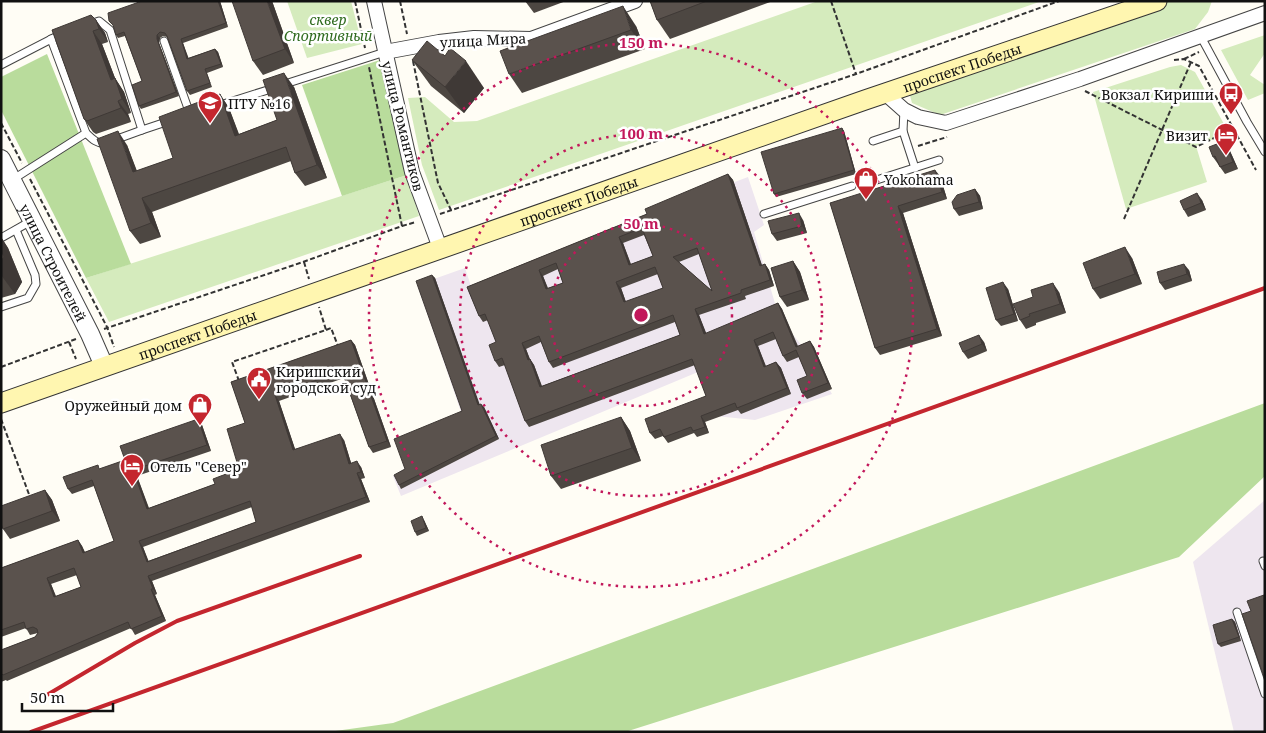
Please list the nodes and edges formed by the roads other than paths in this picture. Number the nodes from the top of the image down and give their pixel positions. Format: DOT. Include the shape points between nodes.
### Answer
graph roads {
  1 [pos="374,1"];
  2 [pos="635,1"];
  3 [pos="1122,1"];
  4 [pos="1157,1"];
  5 [pos="1265,13"];
  6 [pos="84,26"];
  7 [pos="68,31"];
  8 [pos="1200,35"];
  9 [pos="51,39"];
  10 [pos="164,42"];
  11 [pos="385,52"];
  12 [pos="1,65"];
  13 [pos="886,91"];
  14 [pos="208,109"];
  15 [pos="904,110"];
  16 [pos="199,111"];
  17 [pos="191,114"];
  18 [pos="182,117"];
  19 [pos="174,119"];
  20 [pos="142,130"];
  21 [pos="903,131"];
  22 [pos="86,134"];
  23 [pos="873,141"];
  24 [pos="1265,152"];
  25 [pos="1,159"];
  26 [pos="939,160"];
  27 [pos="915,168"];
  28 [pos="19,176"];
  29 [pos="862,185"];
  30 [pos="852,186"];
  31 [pos="764,214"];
  32 [pos="33,220"];
  33 [pos="16,230"];
  34 [pos="1,238"];
  35 [pos="438,244"];
  36 [pos="1,307"];
  37 [pos="106,357"];
  38 [pos="1,389"];
  39 [pos="1,403"];
  40 [pos="1238,612"];
  41 [pos="1265,694"];
  1 -- 11 [label="street, улица Романтиков"];
  2 -- 11 [label="street, улица Мира" via="531,39 474,38"];
  3 -- 35 [label="main road, проспект Победы" via="852,93"];
  4 -- 13 [label="main road, проспект Победы"];
  5 -- 8 [label="street"];
  6 -- 20 [label="lane" via="99,21 110,30"];
  7 -- 9 [label="lane"];
  8 -- 15 [label="street" via="946,123 918,117"];
  8 -- 24 [label="lane"];
  9 -- 12 [label="lane"];
  9 -- 22 [label="lane"];
  10 -- 17 [label="lane"];
  11 -- 14 [label="lane"];
  11 -- 35 [label="street, улица Романтиков" via="412,172"];
  13 -- 15 [label="street"];
  13 -- 35 [label="main road, проспект Победы"];
  15 -- 21 [label="lane"];
  16 -- 17 [label="lane"];
  17 -- 18 [label="lane"];
  19 -- 20 [label="lane"];
  20 -- 22 [label="lane" via="104,144"];
  21 -- 23 [label="lane"];
  21 -- 27 [label="lane"];
  22 -- 28 [label="lane"];
  25 -- 28 [label="street, улица Строителей"];
  26 -- 27 [label="lane"];
  27 -- 29 [label="lane"];
  28 -- 32 [label="street, улица Строителей"];
  30 -- 31 [label="lane"];
  32 -- 33 [label="lane"];
  32 -- 37 [label="street, улица Строителей"];
  33 -- 34 [label="lane"];
  33 -- 36 [label="lane" via="35,274 36,284 28,298"];
  35 -- 37 [label="main road, проспект Победы" via="281,306"];
  37 -- 38 [label="main road, проспект Победы"];
  37 -- 39 [label="main road, проспект Победы"];
  40 -- 41 [label="lane"];
}
